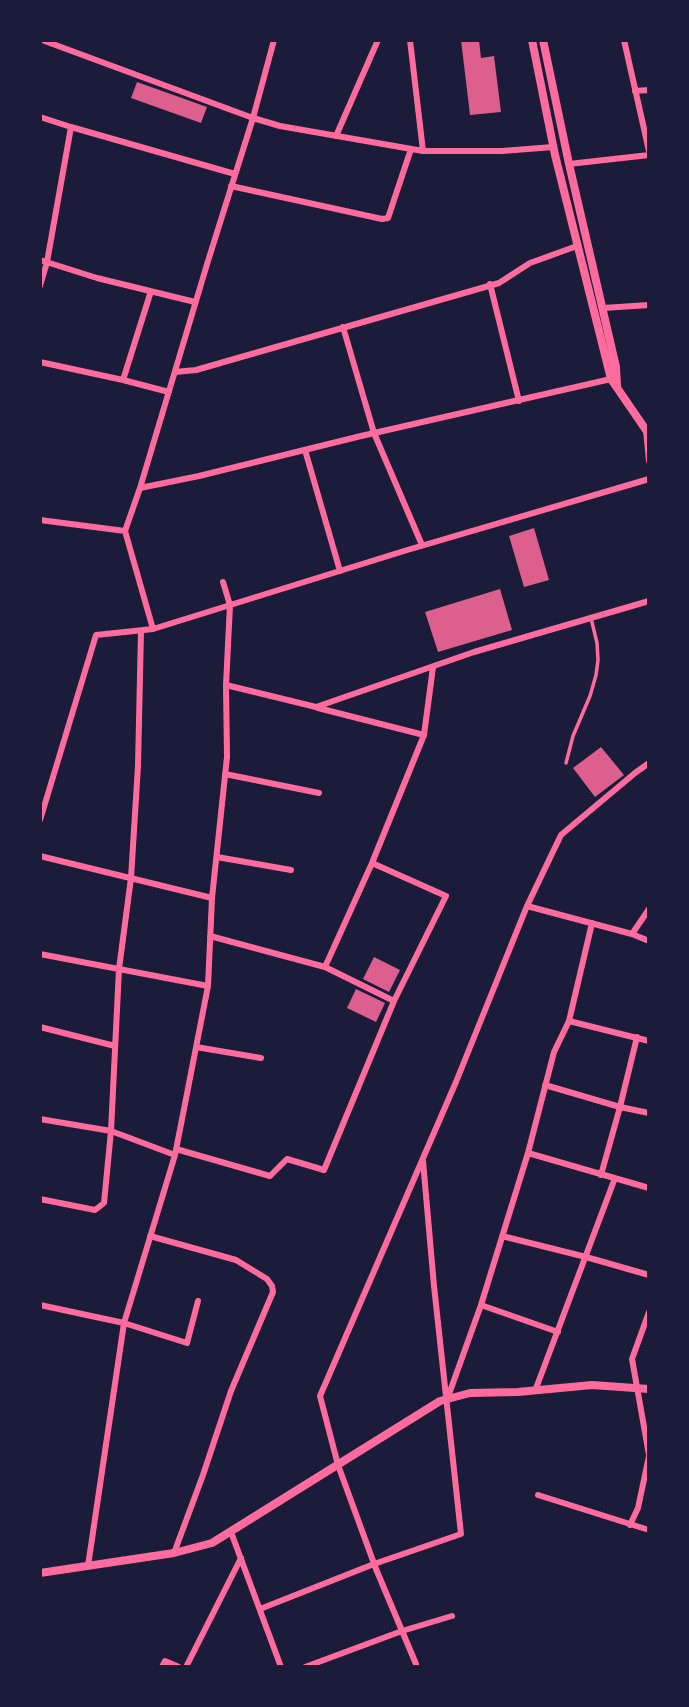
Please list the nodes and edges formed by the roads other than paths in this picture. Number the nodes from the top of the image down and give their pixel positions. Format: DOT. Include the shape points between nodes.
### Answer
graph roads {
  1 [pos="42,40"];
  2 [pos="274,40"];
  3 [pos="378,40"];
  4 [pos="410,40"];
  5 [pos="532,40"];
  6 [pos="543,40"];
  7 [pos="624,40"];
  8 [pos="649,90"];
  9 [pos="635,91"];
  10 [pos="40,117"];
  11 [pos="253,118"];
  12 [pos="71,127"];
  13 [pos="336,136"];
  14 [pos="554,147"];
  15 [pos="411,149"];
  16 [pos="423,150"];
  17 [pos="649,153"];
  18 [pos="569,164"];
  19 [pos="235,174"];
  20 [pos="231,186"];
  21 [pos="577,246"];
  22 [pos="44,261"];
  23 [pos="491,284"];
  24 [pos="40,286"];
  25 [pos="151,291"];
  26 [pos="195,302"];
  27 [pos="649,305"];
  28 [pos="603,308"];
  29 [pos="342,327"];
  30 [pos="40,362"];
  31 [pos="175,372"];
  32 [pos="611,379"];
  33 [pos="123,380"];
  34 [pos="617,389"];
  35 [pos="169,392"];
  36 [pos="519,401"];
  37 [pos="648,430"];
  38 [pos="374,433"];
  39 [pos="304,450"];
  40 [pos="649,461"];
  41 [pos="649,479"];
  42 [pos="140,488"];
  43 [pos="40,520"];
  44 [pos="125,531"];
  45 [pos="422,545"];
  46 [pos="340,571"];
  47 [pos="223,582"];
  48 [pos="649,601"];
  49 [pos="230,605"];
  50 [pos="591,618"];
  51 [pos="153,629"];
  52 [pos="141,631"];
  53 [pos="433,667"];
  54 [pos="226,685"];
  55 [pos="316,707"];
  56 [pos="424,735"];
  57 [pos="566,763"];
  58 [pos="649,763"];
  59 [pos="225,774"];
  60 [pos="319,793"];
  61 [pos="40,820"];
  62 [pos="40,856"];
  63 [pos="217,857"];
  64 [pos="372,863"];
  65 [pos="291,870"];
  66 [pos="131,878"];
  67 [pos="212,898"];
  68 [pos="527,906"];
  69 [pos="649,909"];
  70 [pos="592,923"];
  71 [pos="632,934"];
  72 [pos="210,936"];
  73 [pos="649,941"];
  74 [pos="40,954"];
  75 [pos="325,967"];
  76 [pos="119,969"];
  77 [pos="208,986"];
  78 [pos="394,1001"];
  79 [pos="569,1021"];
  80 [pos="40,1027"];
  81 [pos="637,1037"];
  82 [pos="649,1041"];
  83 [pos="115,1046"];
  84 [pos="196,1047"];
  85 [pos="261,1058"];
  86 [pos="545,1085"];
  87 [pos="620,1107"];
  88 [pos="649,1113"];
  89 [pos="40,1119"];
  90 [pos="111,1131"];
  91 [pos="175,1152"];
  92 [pos="528,1153"];
  93 [pos="423,1159"];
  94 [pos="600,1175"];
  95 [pos="615,1178"];
  96 [pos="649,1188"];
  97 [pos="40,1199"];
  98 [pos="150,1236"];
  99 [pos="502,1236"];
  100 [pos="586,1257"];
  101 [pos="649,1275"];
  102 [pos="198,1301"];
  103 [pos="40,1305"];
  104 [pos="481,1305"];
  105 [pos="649,1312"];
  106 [pos="124,1323"];
  107 [pos="558,1332"];
  108 [pos="637,1389"];
  109 [pos="649,1390"];
  110 [pos="535,1391"];
  111 [pos="447,1399"];
  112 [pos="649,1455"];
  113 [pos="338,1465"];
  114 [pos="538,1495"];
  115 [pos="630,1525"];
  116 [pos="649,1530"];
  117 [pos="231,1532"];
  118 [pos="174,1553"];
  119 [pos="241,1558"];
  120 [pos="374,1564"];
  121 [pos="88,1566"];
  122 [pos="40,1573"];
  123 [pos="260,1609"];
  124 [pos="452,1616"];
  125 [pos="402,1631"];
  126 [pos="416,1664"];
  127 [pos="162,1667"];
  128 [pos="179,1667"];
  129 [pos="186,1667"];
  130 [pos="281,1667"];
  131 [pos="305,1667"];
  1 -- 11 [label="street"];
  2 -- 11 [label="street"];
  3 -- 13 [label="street"];
  4 -- 16 [label="street"];
  5 -- 14 [label="street"];
  6 -- 18 [label="street"];
  7 -- 9 [label="street"];
  8 -- 9 [label="street"];
  9 -- 17 [label="street"];
  10 -- 12 [label="street"];
  11 -- 13 [label="street"];
  11 -- 19 [label="street"];
  12 -- 19 [label="street"];
  12 -- 22 [label="street"];
  13 -- 15 [label="street"];
  14 -- 16 [label="street"];
  14 -- 21 [label="street"];
  15 -- 16 [label="street"];
  15 -- 20 [label="street" via="388,218"];
  17 -- 18 [label="street"];
  18 -- 28 [label="street"];
  19 -- 20 [label="street"];
  20 -- 26 [label="street"];
  21 -- 23 [label="street"];
  21 -- 32 [label="street"];
  22 -- 24 [label="street"];
  22 -- 25 [label="street"];
  23 -- 29 [label="street"];
  23 -- 36 [label="street"];
  25 -- 26 [label="street"];
  25 -- 33 [label="street"];
  26 -- 31 [label="street"];
  27 -- 28 [label="street"];
  28 -- 34 [label="street" via="617,367"];
  29 -- 31 [label="street" via="197,370"];
  29 -- 38 [label="street"];
  30 -- 33 [label="street"];
  31 -- 35 [label="street"];
  32 -- 34 [label="street"];
  32 -- 36 [label="street"];
  33 -- 35 [label="street"];
  34 -- 37 [label="street"];
  35 -- 42 [label="street"];
  36 -- 38 [label="street"];
  37 -- 40 [label="street"];
  38 -- 39 [label="street"];
  38 -- 45 [label="street"];
  39 -- 42 [label="street"];
  39 -- 46 [label="street"];
  41 -- 45 [label="street"];
  42 -- 44 [label="street"];
  43 -- 44 [label="street"];
  44 -- 51 [label="street"];
  45 -- 46 [label="street"];
  46 -- 49 [label="street"];
  47 -- 49 [label="street"];
  48 -- 50 [label="street"];
  49 -- 51 [label="street"];
  49 -- 54 [label="street"];
  50 -- 53 [label="street"];
  50 -- 57 [label="lane" via="597,643 596,675"];
  51 -- 52 [label="street"];
  52 -- 61 [label="street" via="96,635"];
  52 -- 66 [label="street"];
  53 -- 55 [label="street"];
  53 -- 56 [label="street"];
  54 -- 55 [label="street"];
  54 -- 59 [label="street"];
  55 -- 56 [label="street"];
  56 -- 64 [label="street"];
  58 -- 68 [label="street" via="561,835"];
  59 -- 60 [label="street"];
  59 -- 63 [label="street"];
  62 -- 66 [label="street"];
  63 -- 65 [label="street"];
  63 -- 67 [label="street"];
  64 -- 75 [label="street"];
  64 -- 78 [label="street" via="446,896"];
  66 -- 67 [label="street"];
  66 -- 76 [label="street"];
  67 -- 72 [label="street"];
  68 -- 70 [label="street"];
  68 -- 93 [label="street"];
  69 -- 71 [label="street"];
  70 -- 71 [label="street"];
  70 -- 79 [label="street"];
  71 -- 73 [label="street"];
  72 -- 75 [label="street"];
  72 -- 77 [label="street"];
  74 -- 76 [label="street"];
  75 -- 78 [label="street"];
  76 -- 77 [label="street"];
  76 -- 83 [label="street"];
  77 -- 84 [label="street"];
  78 -- 91 [label="street" via="324,1170 287,1159 270,1176"];
  79 -- 81 [label="street"];
  79 -- 86 [label="street"];
  80 -- 83 [label="street"];
  81 -- 82 [label="street"];
  81 -- 87 [label="street"];
  83 -- 90 [label="street"];
  84 -- 85 [label="street"];
  84 -- 91 [label="street"];
  86 -- 87 [label="street"];
  86 -- 92 [label="street"];
  87 -- 88 [label="street"];
  87 -- 94 [label="street"];
  89 -- 90 [label="street"];
  90 -- 91 [label="street"];
  90 -- 97 [label="street" via="104,1203 95,1210"];
  91 -- 98 [label="street"];
  92 -- 94 [label="street"];
  92 -- 99 [label="street"];
  93 -- 111 [label="street"];
  93 -- 113 [label="street" via="320,1396"];
  94 -- 95 [label="street"];
  95 -- 96 [label="street"];
  95 -- 100 [label="street"];
  98 -- 106 [label="street"];
  98 -- 118 [label="street" via="236,1260 267,1279 273,1292 231,1391"];
  99 -- 100 [label="street"];
  99 -- 104 [label="street"];
  100 -- 101 [label="street"];
  100 -- 107 [label="street"];
  102 -- 106 [label="street" via="187,1343"];
  103 -- 106 [label="street"];
  104 -- 107 [label="street"];
  104 -- 111 [label="street"];
  105 -- 108 [label="street" via="632,1359"];
  106 -- 121 [label="street"];
  107 -- 110 [label="street"];
  108 -- 109 [label="street"];
  108 -- 110 [label="street" via="592,1385"];
  108 -- 112 [label="street"];
  110 -- 111 [label="street" via="470,1393"];
  111 -- 113 [label="street"];
  111 -- 120 [label="street" via="461,1534"];
  112 -- 115 [label="street"];
  113 -- 117 [label="street"];
  113 -- 120 [label="street"];
  114 -- 115 [label="street"];
  115 -- 116 [label="street"];
  117 -- 118 [label="street" via="212,1544"];
  117 -- 119 [label="street"];
  118 -- 121 [label="street"];
  119 -- 123 [label="street"];
  119 -- 129 [label="street"];
  120 -- 123 [label="street"];
  120 -- 125 [label="street"];
  121 -- 122 [label="street"];
  123 -- 130 [label="street"];
  124 -- 125 [label="street"];
  125 -- 126 [label="street"];
  125 -- 131 [label="street"];
  127 -- 128 [label="street" via="165,1661"];
}
